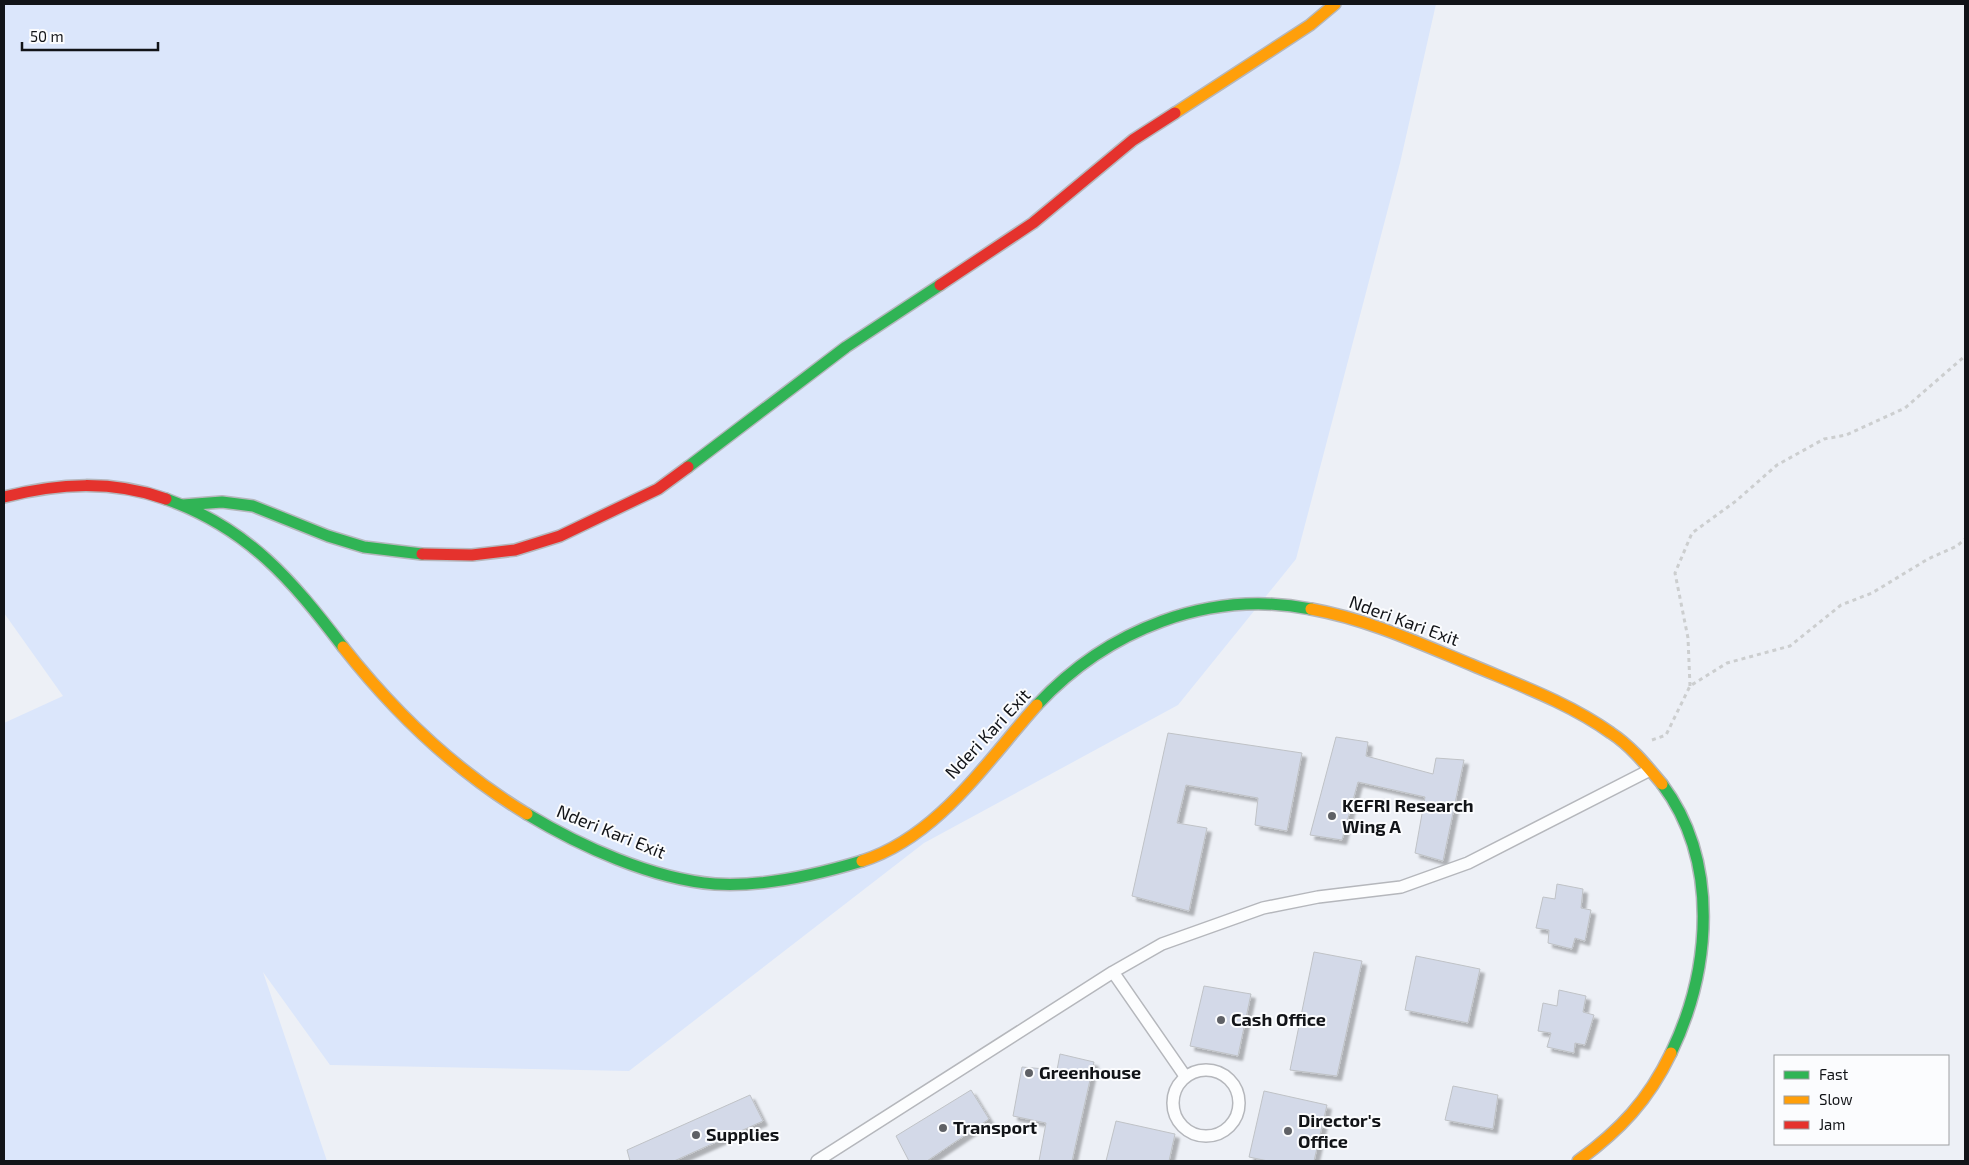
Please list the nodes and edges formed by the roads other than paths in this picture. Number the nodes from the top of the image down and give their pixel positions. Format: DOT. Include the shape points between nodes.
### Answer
graph roads {
  1 [pos="1334,4"];
  2 [pos="4,497"];
  3 [pos="182,505"];
  4 [pos="1648,771"];
  5 [pos="1113,972"];
  6 [pos="1185,1076"];
  7 [pos="817,1161"];
  8 [pos="1578,1161"];
  1 -- 3 [label="street" via="1288,40 1133,140 1033,223 846,347 658,489 560,536 515,550 472,556 420,554 364,547 253,506 222,502"];
  2 -- 3 [label="street, Nderi Kari Exit" via="60,485 84,484 147,493"];
  3 -- 4 [label="street, Nderi Kari Exit" via="252,545 285,575 374,683 487,789 539,821 586,844 634,864 688,880 729,885 769,882 857,862 903,842 930,822 1072,671 1128,634 1165,618 1247,603 1280,604 1364,622 1541,695 1612,733"];
  4 -- 5 [label="lane" via="1468,863 1401,887 1318,897 1263,908 1162,944"];
  4 -- 8 [label="street, Nderi Kari Exit" via="1672,795 1686,822 1702,899 1703,945 1684,1020 1666,1065 1638,1109"];
  5 -- 6 [label="lane"];
  5 -- 7 [label="lane"];
  6 -- 6 [label="lane" via="1208,1070 1229,1078 1236,1088 1239,1111 1226,1130 1204,1137 1193,1134 1180,1123 1172,1108 1173,1096"];
}
